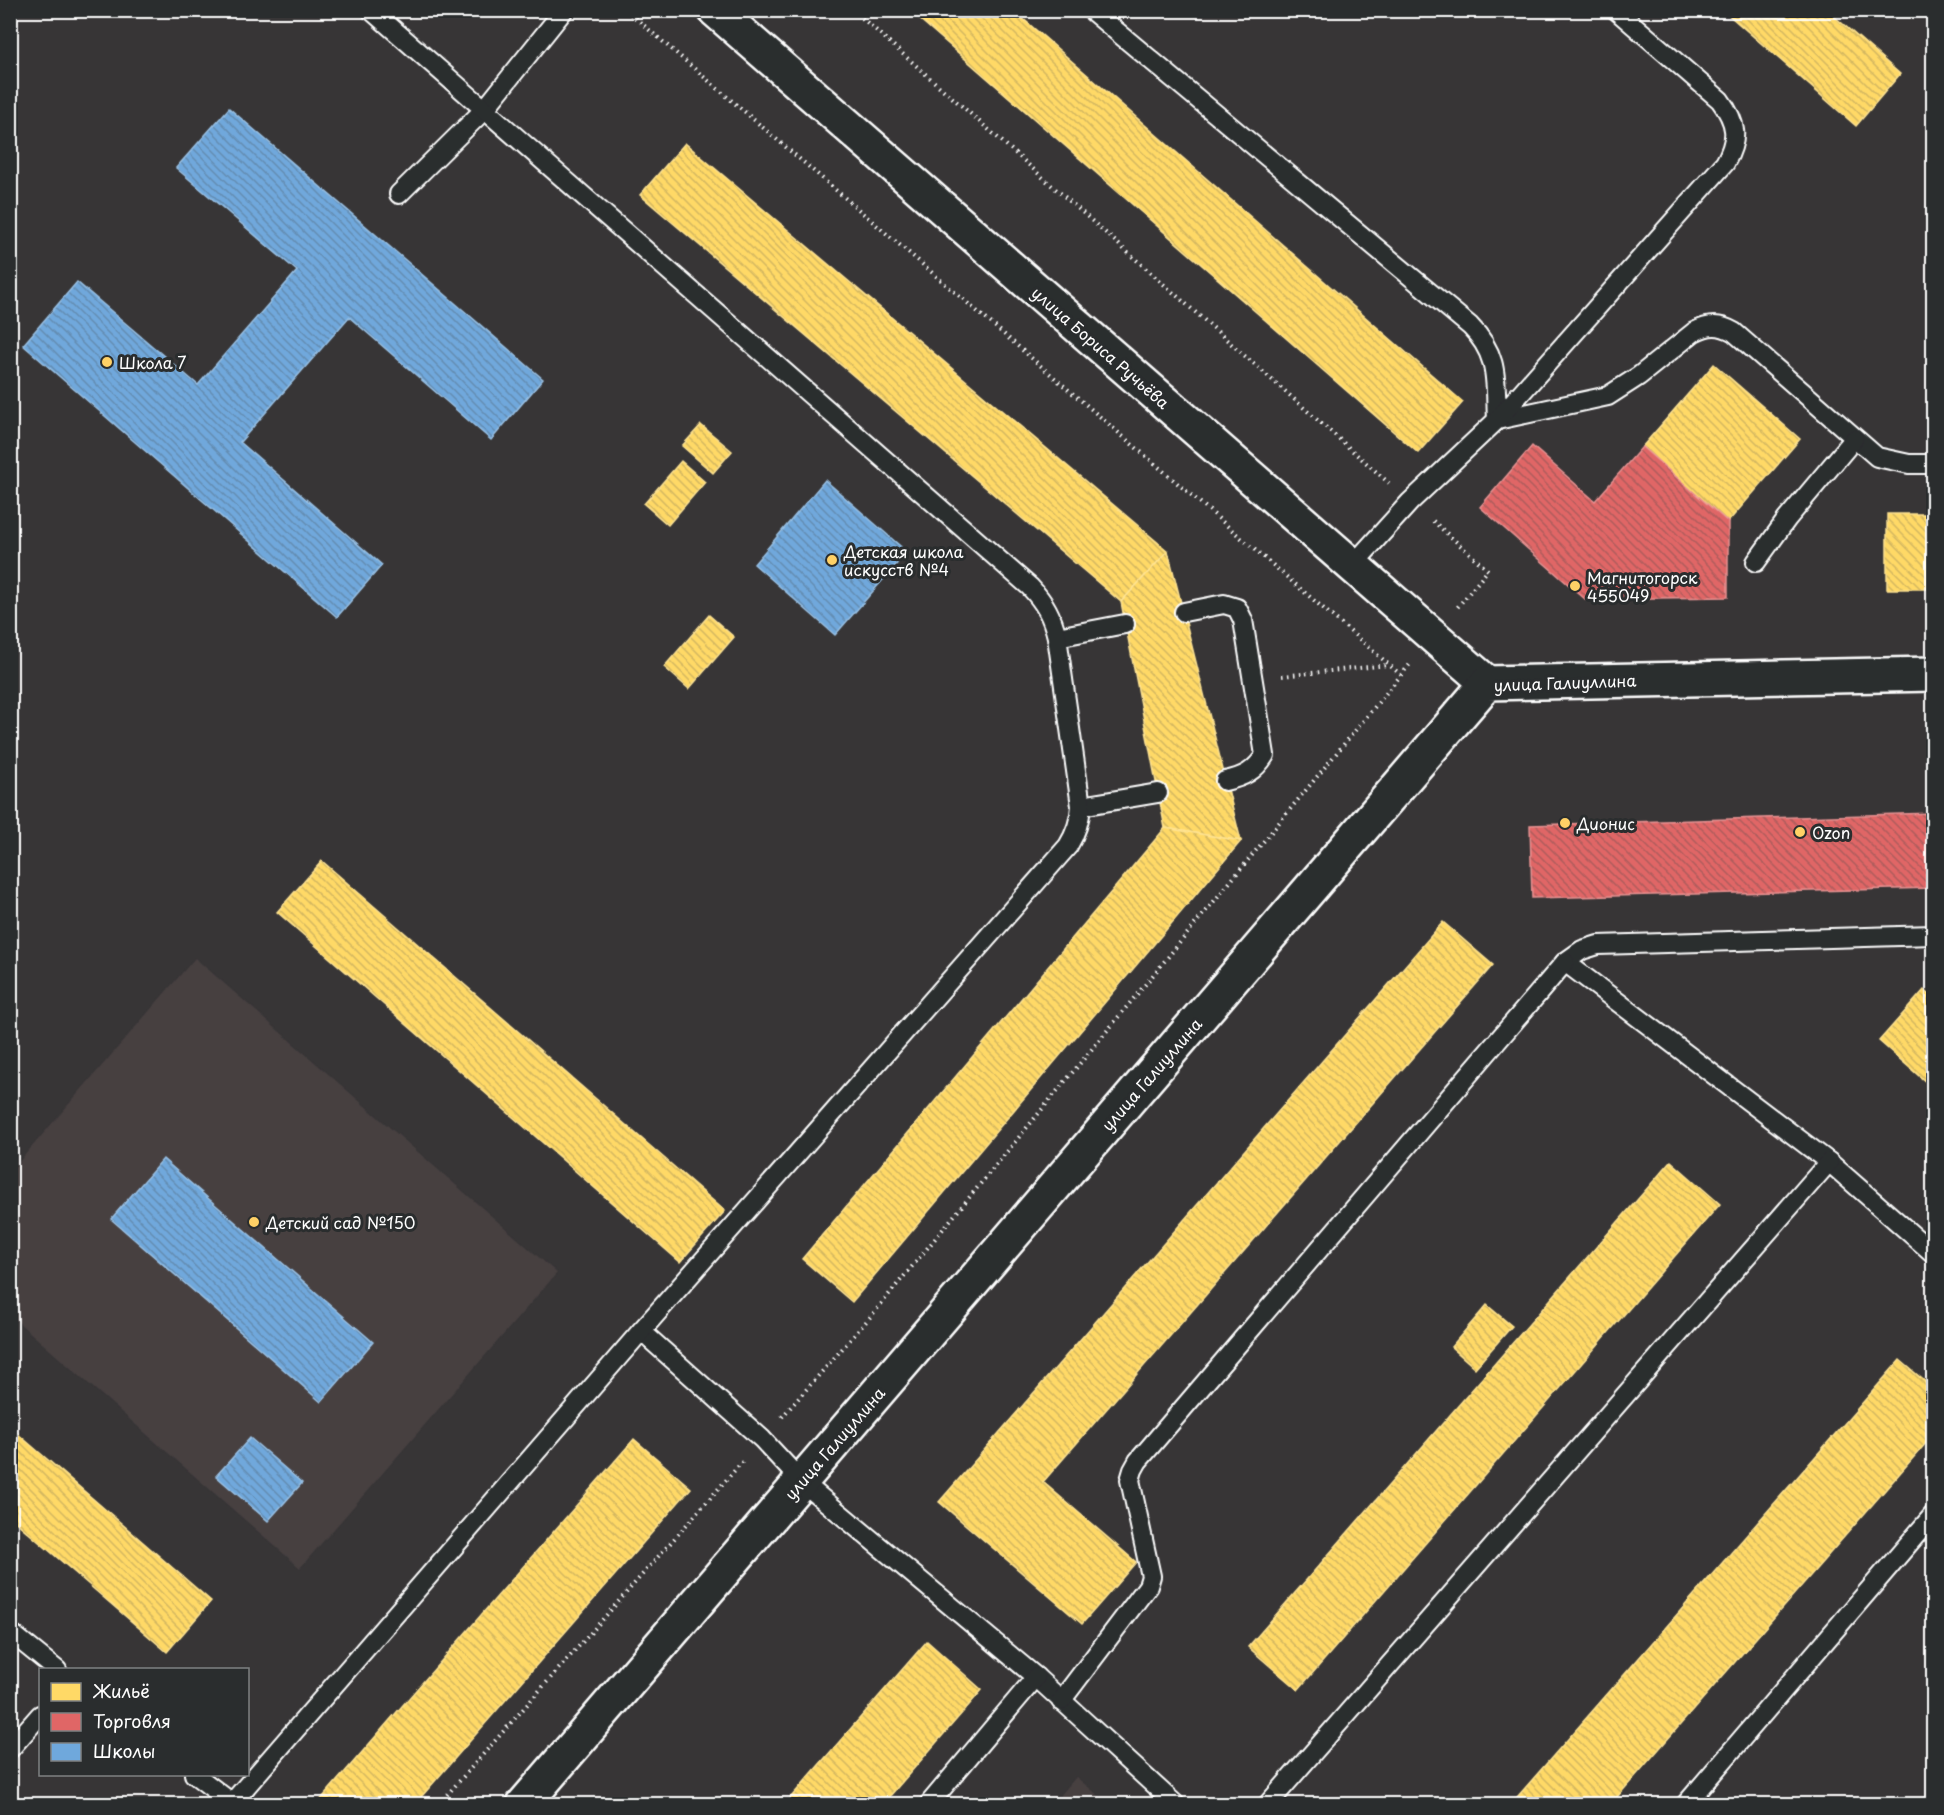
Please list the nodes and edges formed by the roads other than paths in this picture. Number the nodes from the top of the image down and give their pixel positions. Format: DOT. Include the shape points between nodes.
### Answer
graph roads {
  1 [pos="371,10"];
  2 [pos="564,10"];
  3 [pos="715,10"];
  4 [pos="1091,10"];
  5 [pos="1616,10"];
  6 [pos="484,110"];
  7 [pos="399,194"];
  8 [pos="1497,420"];
  9 [pos="1854,439"];
  10 [pos="1934,464"];
  11 [pos="1756,562"];
  12 [pos="1352,566"];
  13 [pos="1184,612"];
  14 [pos="1125,624"];
  15 [pos="1057,637"];
  16 [pos="1934,674"];
  17 [pos="1487,683"];
  18 [pos="1226,781"];
  19 [pos="1158,793"];
  20 [pos="1081,806"];
  21 [pos="1934,935"];
  22 [pos="1565,962"];
  23 [pos="1829,1162"];
  24 [pos="1934,1254"];
  25 [pos="641,1332"];
  26 [pos="801,1481"];
  27 [pos="1934,1514"];
  28 [pos="10,1632"];
  29 [pos="55,1668"];
  30 [pos="1035,1677"];
  31 [pos="1061,1701"];
  32 [pos="39,1716"];
  33 [pos="10,1749"];
  34 [pos="197,1776"];
  35 [pos="232,1804"];
  36 [pos="524,1804"];
  37 [pos="929,1804"];
  38 [pos="1175,1804"];
  39 [pos="1268,1804"];
  40 [pos="1686,1804"];
  1 -- 6 [label="lane"];
  2 -- 6 [label="lane"];
  3 -- 12 [label="street, улица Бориса Ручьёва"];
  4 -- 8 [label="lane" via="1476,332 1495,369"];
  5 -- 8 [label="lane" via="1720,100 1735,131 1733,148 1725,163"];
  6 -- 7 [label="lane"];
  6 -- 15 [label="lane" via="1030,586 1052,618"];
  8 -- 9 [label="lane" via="1608,396 1694,332 1714,325 1734,332"];
  8 -- 12 [label="lane" via="1410,502"];
  9 -- 10 [label="lane" via="1877,457 1909,464"];
  9 -- 11 [label="lane"];
  12 -- 17 [label="street, улица Бориса Ручьёва"];
  13 -- 18 [label="lane" via="1224,604 1237,608 1243,620 1265,755 1247,774"];
  14 -- 15 [label="lane"];
  15 -- 20 [label="lane"];
  16 -- 17 [label="street, улица Галиуллина"];
  17 -- 26 [label="street, улица Галиуллина"];
  19 -- 20 [label="lane"];
  20 -- 25 [label="lane" via="1076,834 1068,846"];
  21 -- 22 [label="lane" via="1598,945"];
  22 -- 23 [label="lane"];
  22 -- 31 [label="lane" via="1138,1461 1130,1480 1151,1576 1148,1586"];
  23 -- 24 [label="lane"];
  23 -- 39 [label="lane"];
  25 -- 26 [label="lane" via="762,1439"];
  25 -- 35 [label="lane"];
  26 -- 30 [label="lane"];
  26 -- 36 [label="street, улица Галиуллина"];
  27 -- 40 [label="lane"];
  28 -- 29 [label="lane"];
  30 -- 31 [label="lane"];
  30 -- 37 [label="lane"];
  31 -- 38 [label="lane"];
  32 -- 33 [label="lane"];
  34 -- 35 [label="lane"];
}
